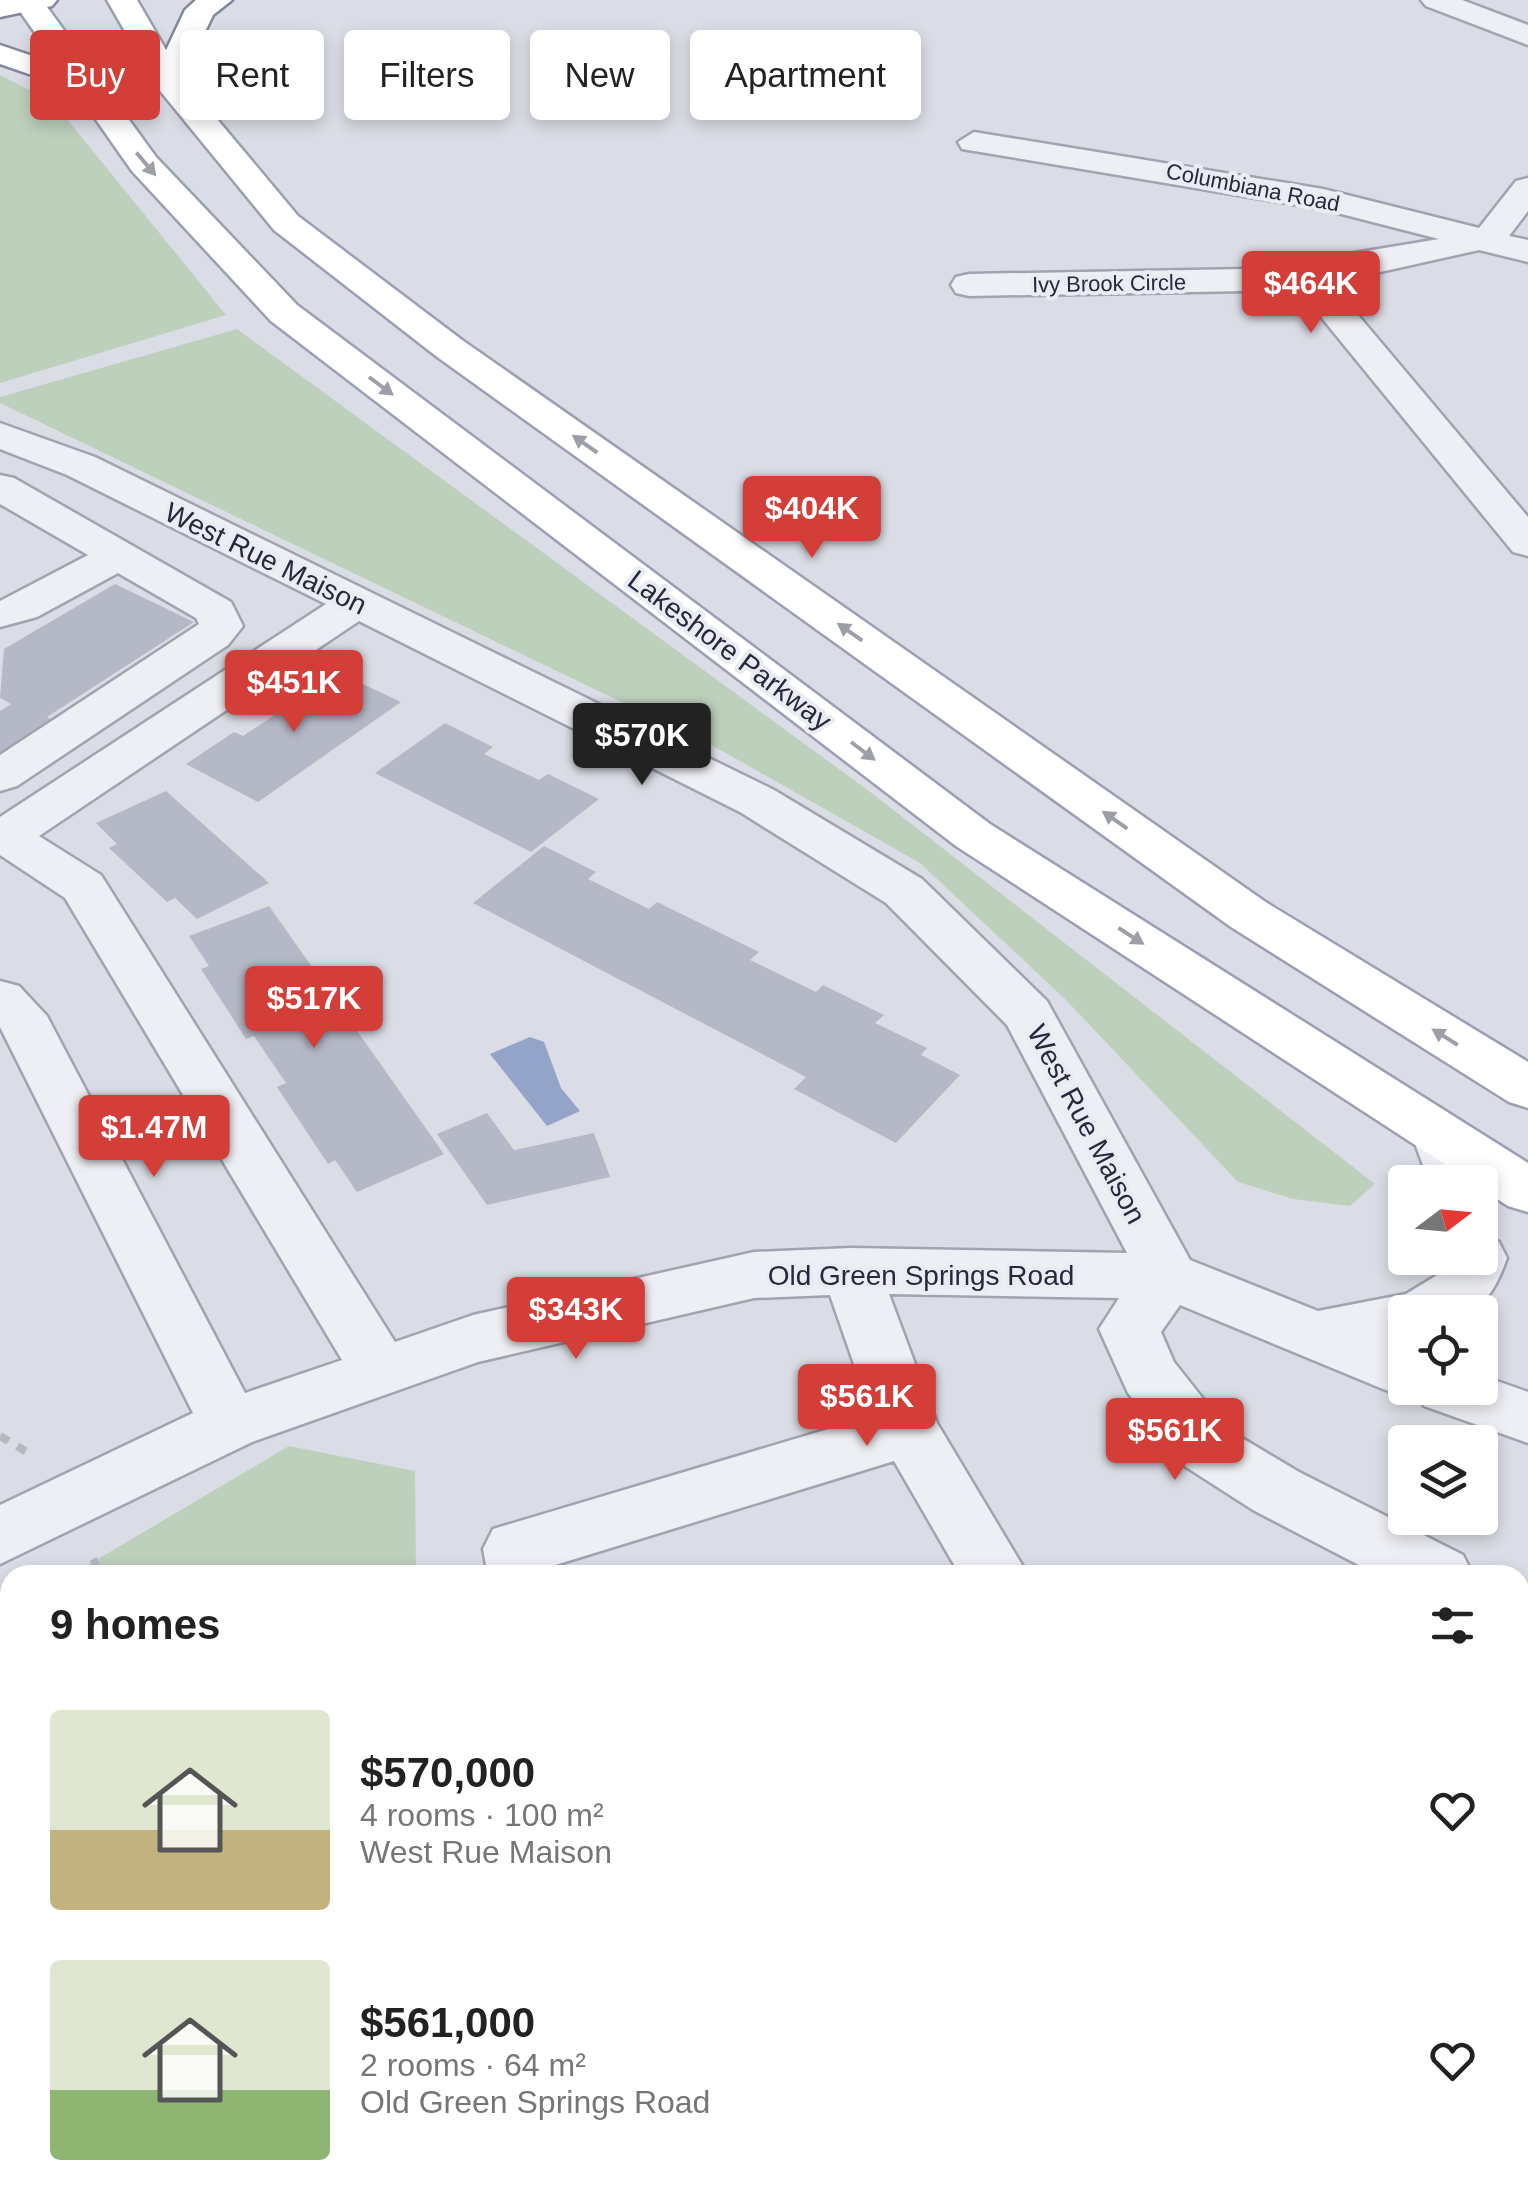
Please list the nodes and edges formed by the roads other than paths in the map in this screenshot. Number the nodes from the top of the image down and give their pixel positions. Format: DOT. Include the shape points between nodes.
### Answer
graph roads {
  1 [pos="122,0"];
  2 [pos="217,0"];
  3 [pos="1436,0"];
  4 [pos="24,3"];
  5 [pos="45,30"];
  6 [pos="1528,36"];
  7 [pos="0,54"];
  8 [pos="30,65"];
  9 [pos="168,80"];
  10 [pos="112,120"];
  11 [pos="974,142"];
  12 [pos="1528,188"];
  13 [pos="1488,241"];
  14 [pos="1528,251"];
  15 [pos="1309,279"];
  16 [pos="969,285"];
  17 [pos="0,435"];
  18 [pos="142,497"];
  19 [pos="9,502"];
  20 [pos="76,529"];
  21 [pos="1528,543"];
  22 [pos="119,555"];
  23 [pos="357,603"];
  24 [pos="0,614"];
  25 [pos="0,776"];
  26 [pos="0,1000"];
  27 [pos="1528,1088"];
  28 [pos="1448,1159"];
  29 [pos="1528,1191"];
  30 [pos="851,1271"];
  31 [pos="1471,1275"];
  32 [pos="1168,1276"];
  33 [pos="1451,1295"];
  34 [pos="1388,1321"];
  35 [pos="1310,1337"];
  36 [pos="1388,1366"];
  37 [pos="382,1371"];
  38 [pos="1492,1405"];
  39 [pos="1528,1418"];
  40 [pos="230,1424"];
  41 [pos="910,1431"];
  42 [pos="0,1536"];
  43 [pos="519,1565"];
  44 [pos="988,1565"];
  45 [pos="1420,1565"];
  1 -- 9 [label="main road"];
  2 -- 9 [label="main road" via="200,10"];
  3 -- 6 [label="street"];
  4 -- 5 [label="main road, Lakeshore Parkway"];
  7 -- 8 [label="main road"];
  27 -- 9 [label="main road, one-way" via="1250,915 449,348 286,223"];
  10 -- 28 [label="main road, Lakeshore Parkway, one-way" via="144,164 284,313 973,834"];
  11 -- 13 [label="street, Columbiana Road" via="1323,199"];
  12 -- 13 [label="street"];
  13 -- 14 [label="street, Columbiana Road"];
  13 -- 15 [label="street, Ivy Brook Circle" via="1336,267"];
  15 -- 16 [label="street, Ivy Brook Circle"];
  15 -- 21 [label="street"];
  17 -- 18 [label="street, West Rue Maison"];
  18 -- 20 [label="street"];
  18 -- 23 [label="street, West Rue Maison"];
  19 -- 20 [label="street"];
  20 -- 22 [label="street"];
  22 -- 24 [label="street"];
  22 -- 25 [label="street" via="216,612 220,626"];
  23 -- 32 [label="street, West Rue Maison" via="757,801 904,891 1028,1014"];
  23 -- 37 [label="street" via="5,836 83,887"];
  26 -- 40 [label="street" via="21,1016"];
  28 -- 29 [label="main road, Lakeshore Parkway"];
  30 -- 32 [label="street, Old Green Springs Road"];
  30 -- 37 [label="street, Old Green Springs Road" via="754,1274 474,1339"];
  30 -- 41 [label="street"];
  31 -- 33 [label="street"];
  32 -- 35 [label="street"];
  32 -- 45 [label="street" via="1129,1330 1150,1376 1204,1447"];
  34 -- 35 [label="street"];
  35 -- 36 [label="street"];
  37 -- 40 [label="street, Old Green Springs Road"];
  38 -- 39 [label="street"];
  40 -- 42 [label="street, Old Green Springs Road"];
  41 -- 43 [label="street" via="516,1550"];
  41 -- 44 [label="street"];
}
